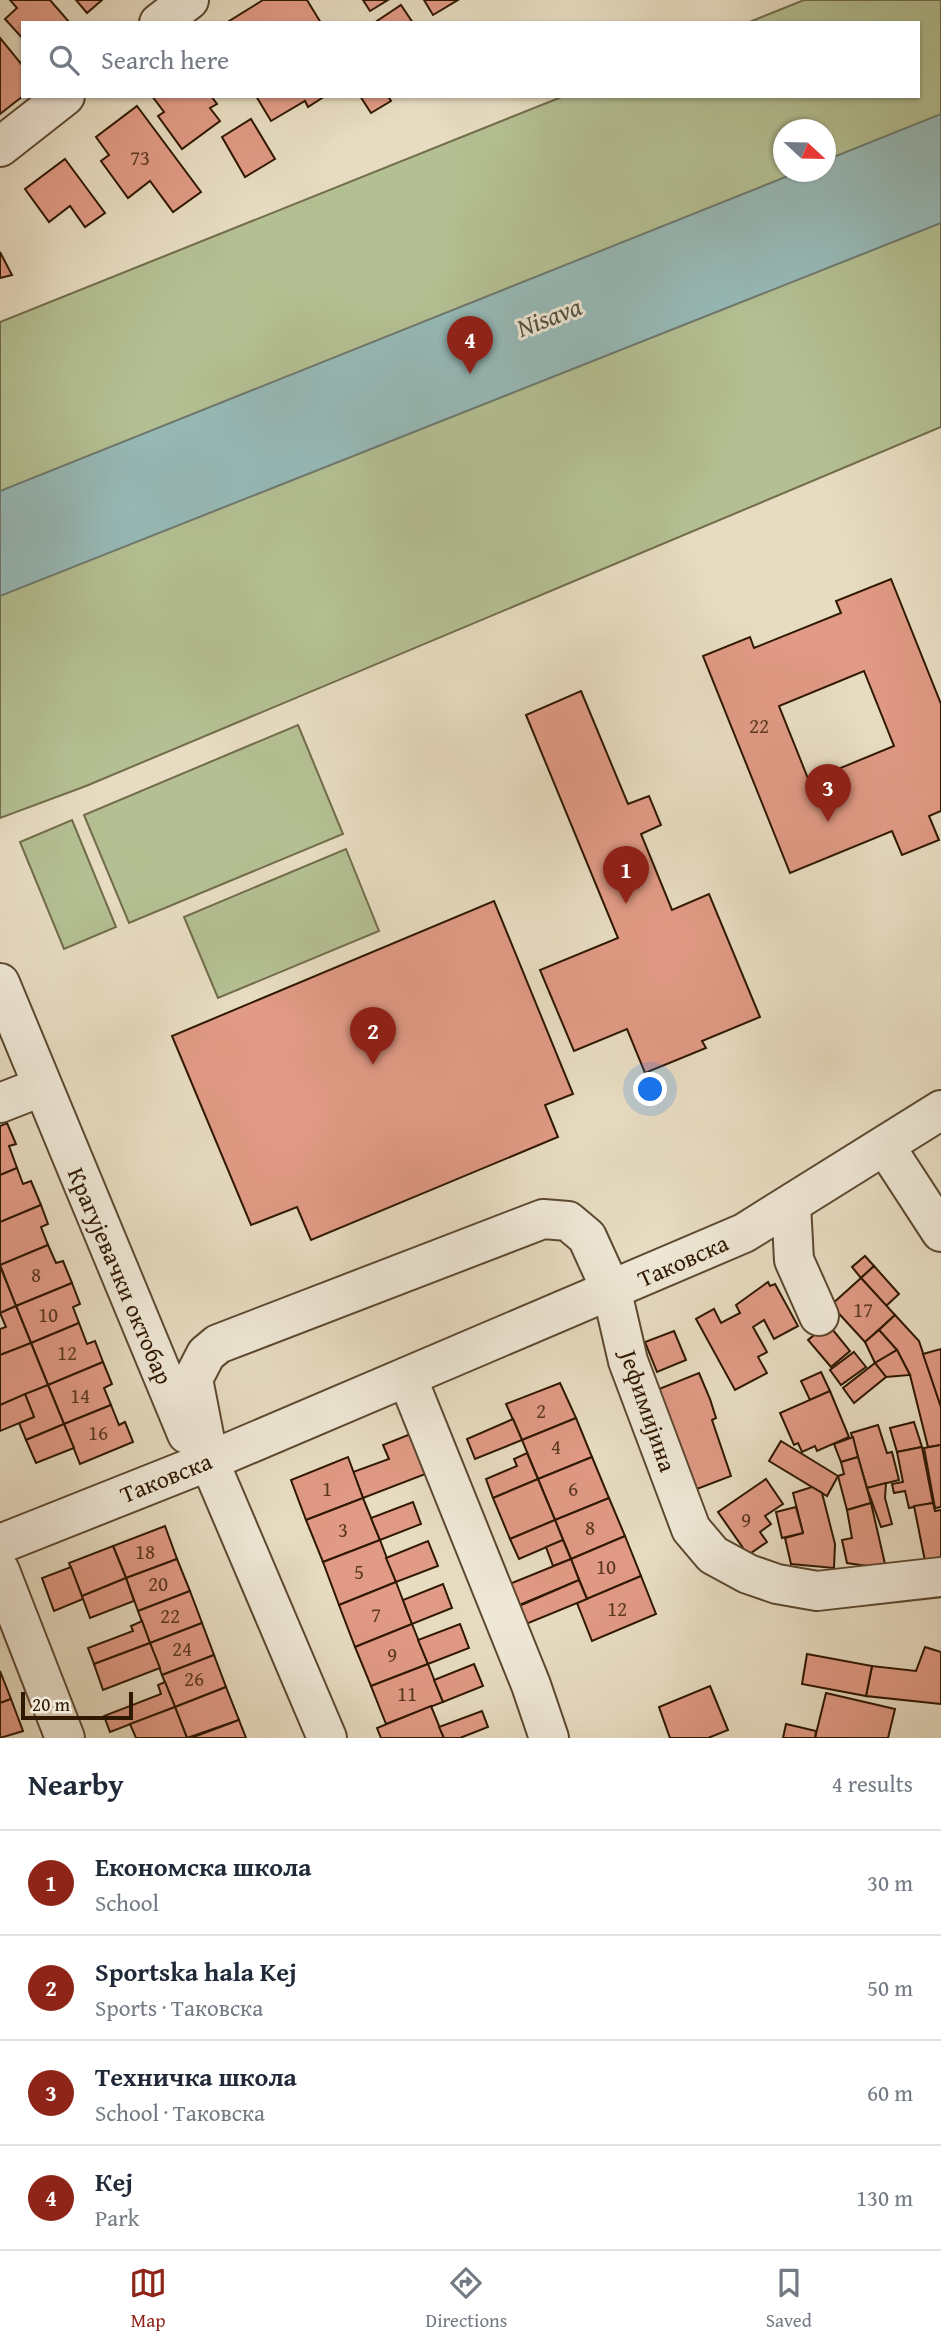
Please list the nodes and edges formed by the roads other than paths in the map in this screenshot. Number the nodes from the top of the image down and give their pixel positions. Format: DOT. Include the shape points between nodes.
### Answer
graph roads {
  1 [pos="189,0"];
  2 [pos="162,21"];
  3 [pos="62,98"];
  4 [pos="0,147"];
  5 [pos="0,983"];
  6 [pos="41,1087"];
  7 [pos="0,1103"];
  8 [pos="941,1110"];
  9 [pos="886,1146"];
  10 [pos="791,1205"];
  11 [pos="941,1232"];
  12 [pos="612,1292"];
  13 [pos="819,1316"];
  14 [pos="407,1377"];
  15 [pos="205,1463"];
  16 [pos="0,1544"];
  17 [pos="0,1571"];
  18 [pos="941,1577"];
  19 [pos="65,1738"];
  20 [pos="327,1738"];
  21 [pos="549,1738"];
  1 -- 2 [label="street"];
  3 -- 4 [label="street"];
  5 -- 6 [label="street, Крагујевачки октобар"];
  6 -- 7 [label="street"];
  6 -- 15 [label="street, Крагујевачки октобар"];
  8 -- 9 [label="street, Таковска"];
  9 -- 10 [label="street, Таковска"];
  9 -- 11 [label="street"];
  10 -- 12 [label="street, Таковска" via="744,1234"];
  10 -- 13 [label="street" via="794,1260"];
  12 -- 14 [label="street, Таковска"];
  12 -- 15 [label="street, Јефимијина" via="587,1237 568,1222 543,1219 218,1344 201,1360 193,1379"];
  12 -- 18 [label="street, Јефимијина" via="628,1361 691,1529 713,1555 748,1574 817,1591"];
  14 -- 15 [label="street, Таковска"];
  14 -- 21 [label="street"];
  15 -- 16 [label="street, Таковска"];
  15 -- 20 [label="street, Крагујевачки октобар"];
  17 -- 19 [label="street"];
}
